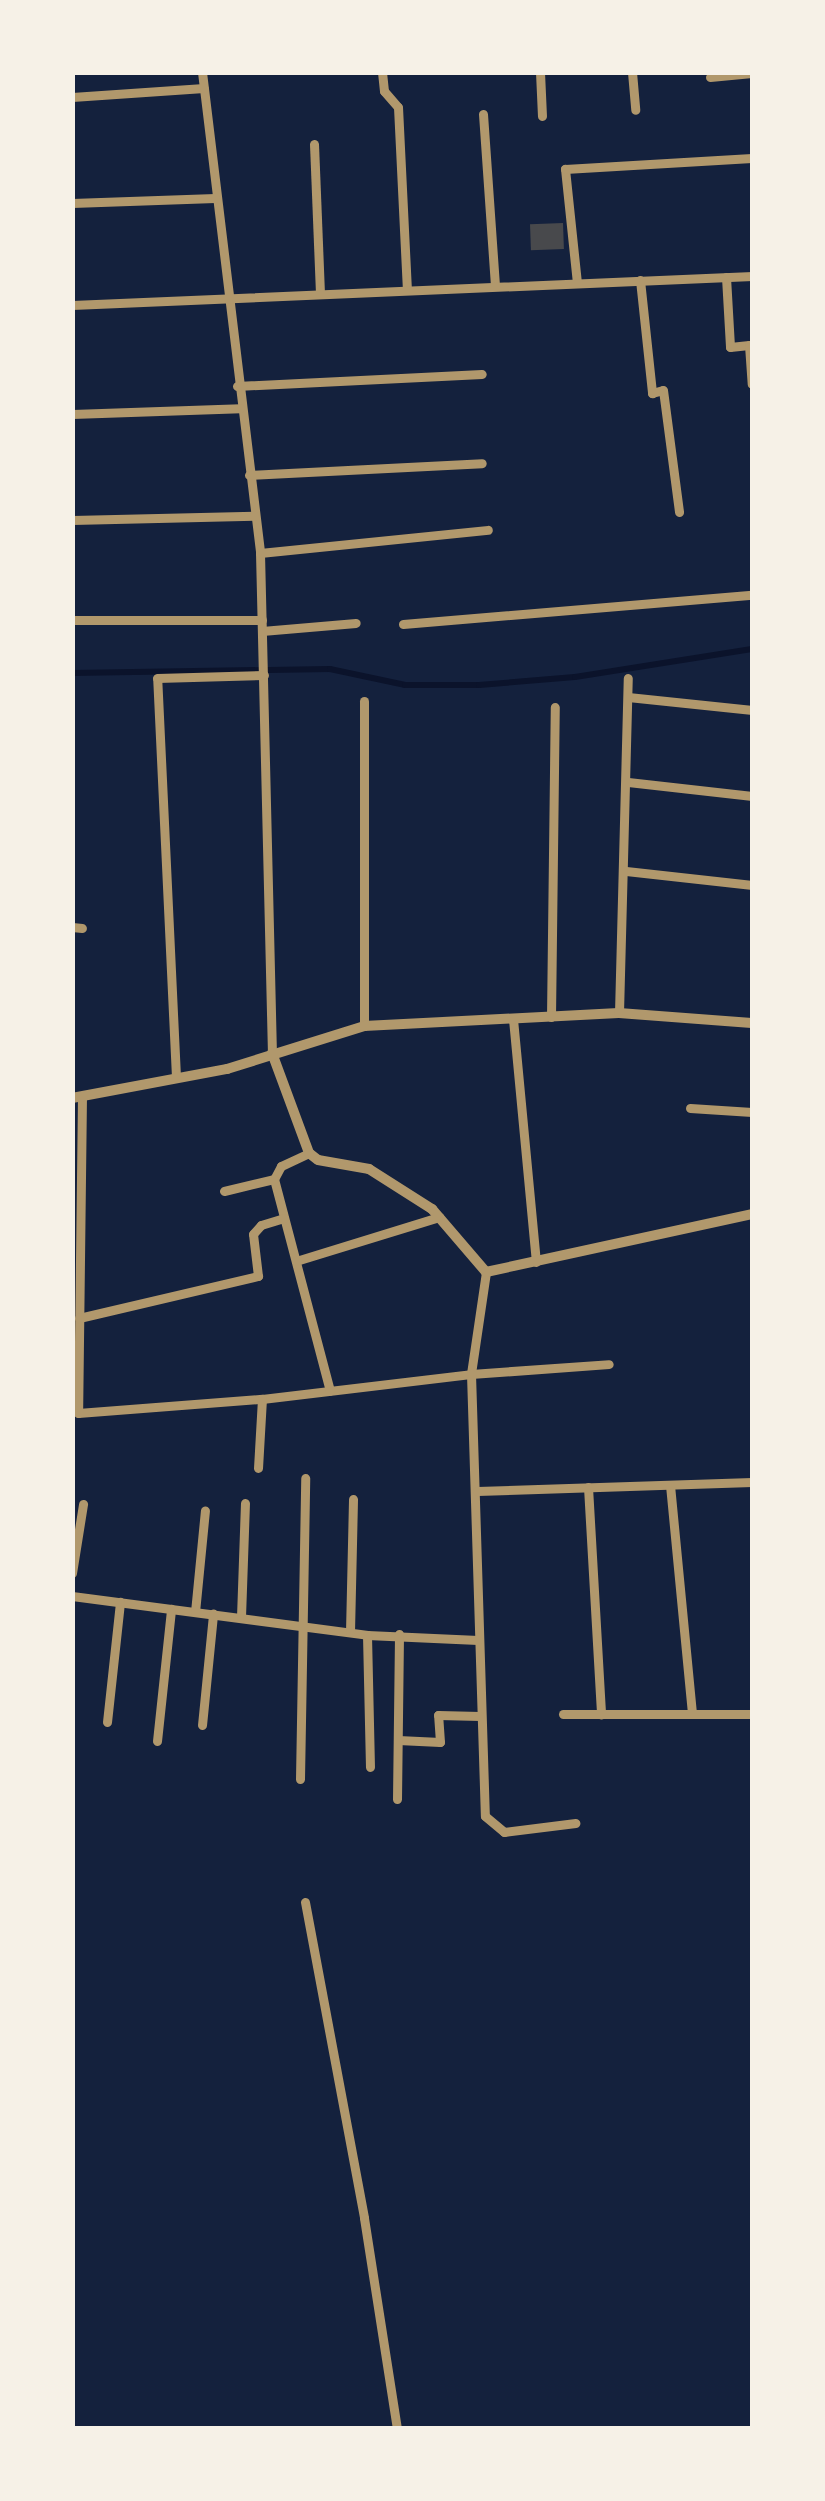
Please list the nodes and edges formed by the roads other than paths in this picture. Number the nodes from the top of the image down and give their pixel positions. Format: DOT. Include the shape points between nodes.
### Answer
graph roads {
  1 [pos="202,72"];
  2 [pos="382,72"];
  3 [pos="540,72"];
  4 [pos="632,72"];
  5 [pos="752,73"];
  6 [pos="710,76"];
  7 [pos="204,88"];
  8 [pos="72,97"];
  9 [pos="635,110"];
  10 [pos="483,114"];
  11 [pos="542,116"];
  12 [pos="314,144"];
  13 [pos="752,158"];
  14 [pos="216,198"];
  15 [pos="72,203"];
  16 [pos="752,276"];
  17 [pos="726,277"];
  18 [pos="640,280"];
  19 [pos="577,283"];
  20 [pos="496,286"];
  21 [pos="407,290"];
  22 [pos="320,294"];
  23 [pos="226,297"];
  24 [pos="72,305"];
  25 [pos="482,374"];
  26 [pos="752,384"];
  27 [pos="238,386"];
  28 [pos="240,408"];
  29 [pos="72,414"];
  30 [pos="482,463"];
  31 [pos="249,475"];
  32 [pos="678,512"];
  33 [pos="254,516"];
  34 [pos="72,520"];
  35 [pos="488,530"];
  36 [pos="260,553"];
  37 [pos="752,595"];
  38 [pos="72,620"];
  39 [pos="356,623"];
  40 [pos="402,624"];
  41 [pos="262,625"];
  42 [pos="264,675"];
  43 [pos="628,678"];
  44 [pos="628,697"];
  45 [pos="364,702"];
  46 [pos="555,707"];
  47 [pos="752,710"];
  48 [pos="628,782"];
  49 [pos="752,796"];
  50 [pos="626,870"];
  51 [pos="752,884"];
  52 [pos="619,1014"];
  53 [pos="551,1017"];
  54 [pos="513,1019"];
  55 [pos="752,1023"];
  56 [pos="364,1026"];
  57 [pos="272,1052"];
  58 [pos="176,1077"];
  59 [pos="77,1097"];
  60 [pos="690,1108"];
  61 [pos="752,1112"];
  62 [pos="309,1153"];
  63 [pos="274,1179"];
  64 [pos="224,1192"];
  65 [pos="752,1214"];
  66 [pos="439,1217"];
  67 [pos="284,1218"];
  68 [pos="296,1262"];
  69 [pos="536,1262"];
  70 [pos="486,1272"];
  71 [pos="79,1318"];
  72 [pos="609,1364"];
  73 [pos="472,1374"];
  74 [pos="330,1391"];
  75 [pos="262,1399"];
  76 [pos="258,1468"];
  77 [pos="305,1478"];
  78 [pos="752,1482"];
  79 [pos="670,1485"];
  80 [pos="588,1488"];
  81 [pos="477,1491"];
  82 [pos="353,1499"];
  83 [pos="245,1503"];
  84 [pos="82,1504"];
  85 [pos="205,1510"];
  86 [pos="72,1574"];
  87 [pos="72,1596"];
  88 [pos="120,1602"];
  89 [pos="172,1609"];
  90 [pos="196,1612"];
  91 [pos="213,1614"];
  92 [pos="241,1617"];
  93 [pos="300,1625"];
  94 [pos="350,1632"];
  95 [pos="367,1634"];
  96 [pos="399,1634"];
  97 [pos="478,1640"];
  98 [pos="563,1714"];
  99 [pos="601,1714"];
  100 [pos="692,1714"];
  101 [pos="752,1714"];
  102 [pos="480,1716"];
  103 [pos="107,1722"];
  104 [pos="202,1725"];
  105 [pos="398,1740"];
  106 [pos="157,1741"];
  107 [pos="370,1767"];
  108 [pos="300,1779"];
  109 [pos="397,1799"];
  110 [pos="576,1824"];
  111 [pos="304,1902"];
  112 [pos="398,2428"];
  1 -- 7 [label="street"];
  2 -- 21 [label="street" via="384,91 398,107"];
  3 -- 11 [label="street"];
  4 -- 9 [label="street"];
  5 -- 6 [label="street"];
  7 -- 8 [label="street"];
  7 -- 14 [label="street"];
  10 -- 20 [label="street"];
  12 -- 22 [label="street"];
  13 -- 19 [label="street" via="564,170"];
  14 -- 15 [label="street"];
  14 -- 23 [label="street"];
  16 -- 17 [label="street"];
  17 -- 18 [label="street"];
  17 -- 26 [label="street" via="730,347 749,345"];
  18 -- 19 [label="street"];
  18 -- 32 [label="street" via="652,392 662,390"];
  19 -- 20 [label="street"];
  20 -- 21 [label="street"];
  21 -- 22 [label="street"];
  22 -- 23 [label="street"];
  23 -- 24 [label="street"];
  23 -- 27 [label="street"];
  25 -- 27 [label="street"];
  27 -- 28 [label="street"];
  28 -- 29 [label="street"];
  28 -- 31 [label="street"];
  30 -- 31 [label="street"];
  31 -- 33 [label="street"];
  33 -- 34 [label="street"];
  33 -- 36 [label="street"];
  35 -- 36 [label="street"];
  36 -- 41 [label="street"];
  37 -- 40 [label="street"];
  38 -- 41 [label="street"];
  39 -- 41 [label="street"];
  41 -- 42 [label="street"];
  42 -- 57 [label="street"];
  42 -- 58 [label="street" via="158,678"];
  43 -- 44 [label="street"];
  44 -- 47 [label="street"];
  44 -- 48 [label="street"];
  45 -- 56 [label="street"];
  46 -- 53 [label="street"];
  48 -- 49 [label="street"];
  48 -- 50 [label="street"];
  50 -- 51 [label="street"];
  50 -- 52 [label="street"];
  52 -- 53 [label="street"];
  52 -- 55 [label="street"];
  53 -- 54 [label="street"];
  54 -- 56 [label="street"];
  54 -- 69 [label="street"];
  56 -- 57 [label="street"];
  57 -- 58 [label="street" via="227,1069"];
  57 -- 62 [label="street"];
  58 -- 59 [label="street"];
  59 -- 71 [label="street"];
  60 -- 61 [label="street"];
  62 -- 63 [label="street" via="281,1166"];
  62 -- 66 [label="street" via="369,1169"];
  63 -- 64 [label="street"];
  63 -- 67 [label="street"];
  65 -- 69 [label="street"];
  66 -- 68 [label="street"];
  66 -- 70 [label="street"];
  67 -- 68 [label="street"];
  67 -- 71 [label="street" via="253,1234 258,1276"];
  68 -- 74 [label="street"];
  69 -- 70 [label="street"];
  70 -- 73 [label="street"];
  71 -- 75 [label="street" via="78,1412"];
  72 -- 73 [label="street"];
  73 -- 74 [label="street"];
  73 -- 81 [label="street"];
  74 -- 75 [label="street"];
  75 -- 76 [label="street"];
  77 -- 93 [label="street"];
  78 -- 79 [label="street"];
  79 -- 80 [label="street"];
  79 -- 100 [label="street"];
  80 -- 81 [label="street"];
  80 -- 99 [label="street"];
  81 -- 97 [label="street"];
  82 -- 94 [label="street"];
  83 -- 92 [label="street"];
  84 -- 86 [label="street"];
  85 -- 90 [label="street"];
  87 -- 88 [label="street"];
  88 -- 89 [label="street"];
  88 -- 103 [label="street"];
  89 -- 90 [label="street"];
  89 -- 106 [label="street"];
  90 -- 91 [label="street"];
  91 -- 92 [label="street"];
  91 -- 104 [label="street"];
  92 -- 93 [label="street"];
  93 -- 94 [label="street"];
  93 -- 108 [label="street"];
  94 -- 95 [label="street"];
  95 -- 96 [label="street"];
  95 -- 107 [label="street"];
  96 -- 97 [label="street"];
  96 -- 105 [label="street"];
  97 -- 102 [label="street"];
  98 -- 99 [label="street"];
  99 -- 100 [label="street"];
  100 -- 101 [label="street"];
  102 -- 105 [label="street" via="438,1714 440,1742"];
  102 -- 110 [label="street" via="485,1816 493,1827 504,1832"];
  105 -- 109 [label="street"];
  111 -- 112 [label="street"];
}
